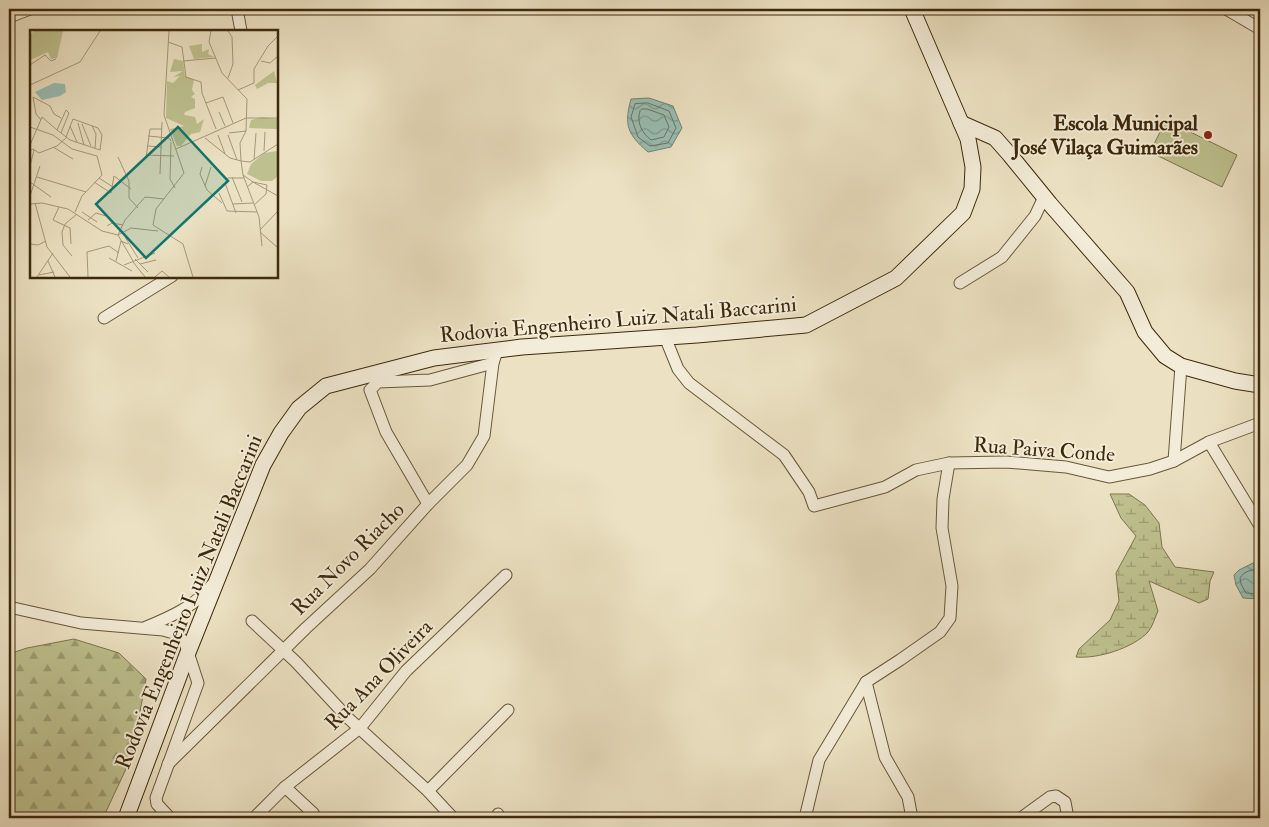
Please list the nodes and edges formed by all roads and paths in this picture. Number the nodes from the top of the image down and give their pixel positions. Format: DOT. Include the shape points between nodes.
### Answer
graph roads {
  1 [pos="30,9"];
  2 [pos="237,9"];
  3 [pos="912,9"];
  4 [pos="1226,9"];
  5 [pos="9,17"];
  6 [pos="1260,29"];
  7 [pos="241,30"];
  8 [pos="961,124"];
  9 [pos="1044,197"];
  10 [pos="169,278"];
  11 [pos="960,283"];
  12 [pos="104,318"];
  13 [pos="665,337"];
  14 [pos="495,357"];
  15 [pos="1181,366"];
  16 [pos="1260,385"];
  17 [pos="1260,423"];
  18 [pos="1208,442"];
  19 [pos="1174,461"];
  20 [pos="949,464"];
  21 [pos="428,504"];
  22 [pos="1260,526"];
  23 [pos="506,575"];
  24 [pos="218,579"];
  25 [pos="9,606"];
  26 [pos="252,621"];
  27 [pos="142,628"];
  28 [pos="283,650"];
  29 [pos="187,655"];
  30 [pos="866,682"];
  31 [pos="508,710"];
  32 [pos="360,728"];
  33 [pos="168,764"];
  34 [pos="285,787"];
  35 [pos="428,791"];
  36 [pos="126,818"];
  37 [pos="170,818"];
  38 [pos="254,818"];
  39 [pos="316,818"];
  40 [pos="452,818"];
  41 [pos="805,818"];
  42 [pos="912,818"];
  43 [pos="1021,818"];
  44 [pos="1068,818"];
  1 -- 5 [label="street"];
  2 -- 7 [label="street"];
  3 -- 8 [label="main road, Rodovia Engenheiro Luiz Natali Baccarini"];
  4 -- 6 [label="street"];
  8 -- 9 [label="main road" via="995,138"];
  8 -- 13 [label="main road, Rodovia Engenheiro Luiz Natali Baccarini" via="968,138 973,167 972,189 963,212 896,278 806,325"];
  9 -- 11 [label="street" via="1035,216 1002,257"];
  9 -- 15 [label="main road" via="1127,292 1145,332 1165,356"];
  10 -- 12 [label="street"];
  13 -- 14 [label="main road, Rodovia Engenheiro Luiz Natali Baccarini"];
  13 -- 20 [label="street, Rua Paiva Conde" via="678,369 689,383 784,455 809,492 814,506 885,487 916,470"];
  14 -- 21 [label="street, Rua Novo Riacho" via="484,436 467,465"];
  14 -- 21 [label="street" via="430,380 378,382 370,390 386,432"];
  14 -- 24 [label="main road, Rodovia Engenheiro Luiz Natali Baccarini" via="434,358 326,386 319,391 299,408 281,433 264,465"];
  15 -- 16 [label="main road"];
  15 -- 19 [label="street"];
  17 -- 18 [label="street, Rua Paiva Conde"];
  18 -- 19 [label="street, Rua Paiva Conde"];
  18 -- 22 [label="street"];
  19 -- 20 [label="street, Rua Paiva Conde" via="1109,477 1066,467 1006,462"];
  20 -- 30 [label="street" via="942,528 952,586 950,618 940,632"];
  21 -- 28 [label="street, Rua Novo Riacho" via="370,569"];
  23 -- 32 [label="street, Rua Ana Oliveira" via="406,671"];
  24 -- 27 [label="street" via="205,594 173,616"];
  24 -- 29 [label="main road, Rodovia Engenheiro Luiz Natali Baccarini"];
  25 -- 27 [label="street" via="81,623"];
  26 -- 28 [label="street"];
  27 -- 29 [label="street" via="177,634 185,643"];
  28 -- 32 [label="street"];
  28 -- 33 [label="street, Rua Novo Riacho"];
  29 -- 33 [label="street" via="198,683"];
  29 -- 36 [label="main road, Rodovia Engenheiro Luiz Natali Baccarini"];
  30 -- 41 [label="street" via="819,760"];
  30 -- 42 [label="street" via="885,758 908,798"];
  31 -- 35 [label="street"];
  32 -- 34 [label="street, Rua Ana Oliveira"];
  32 -- 35 [label="street"];
  33 -- 37 [label="street" via="156,798 157,804"];
  34 -- 38 [label="street, Rua Ana Oliveira"];
  34 -- 39 [label="street"];
  35 -- 40 [label="street"];
  43 -- 44 [label="street" via="1056,796 1065,802"];
}
